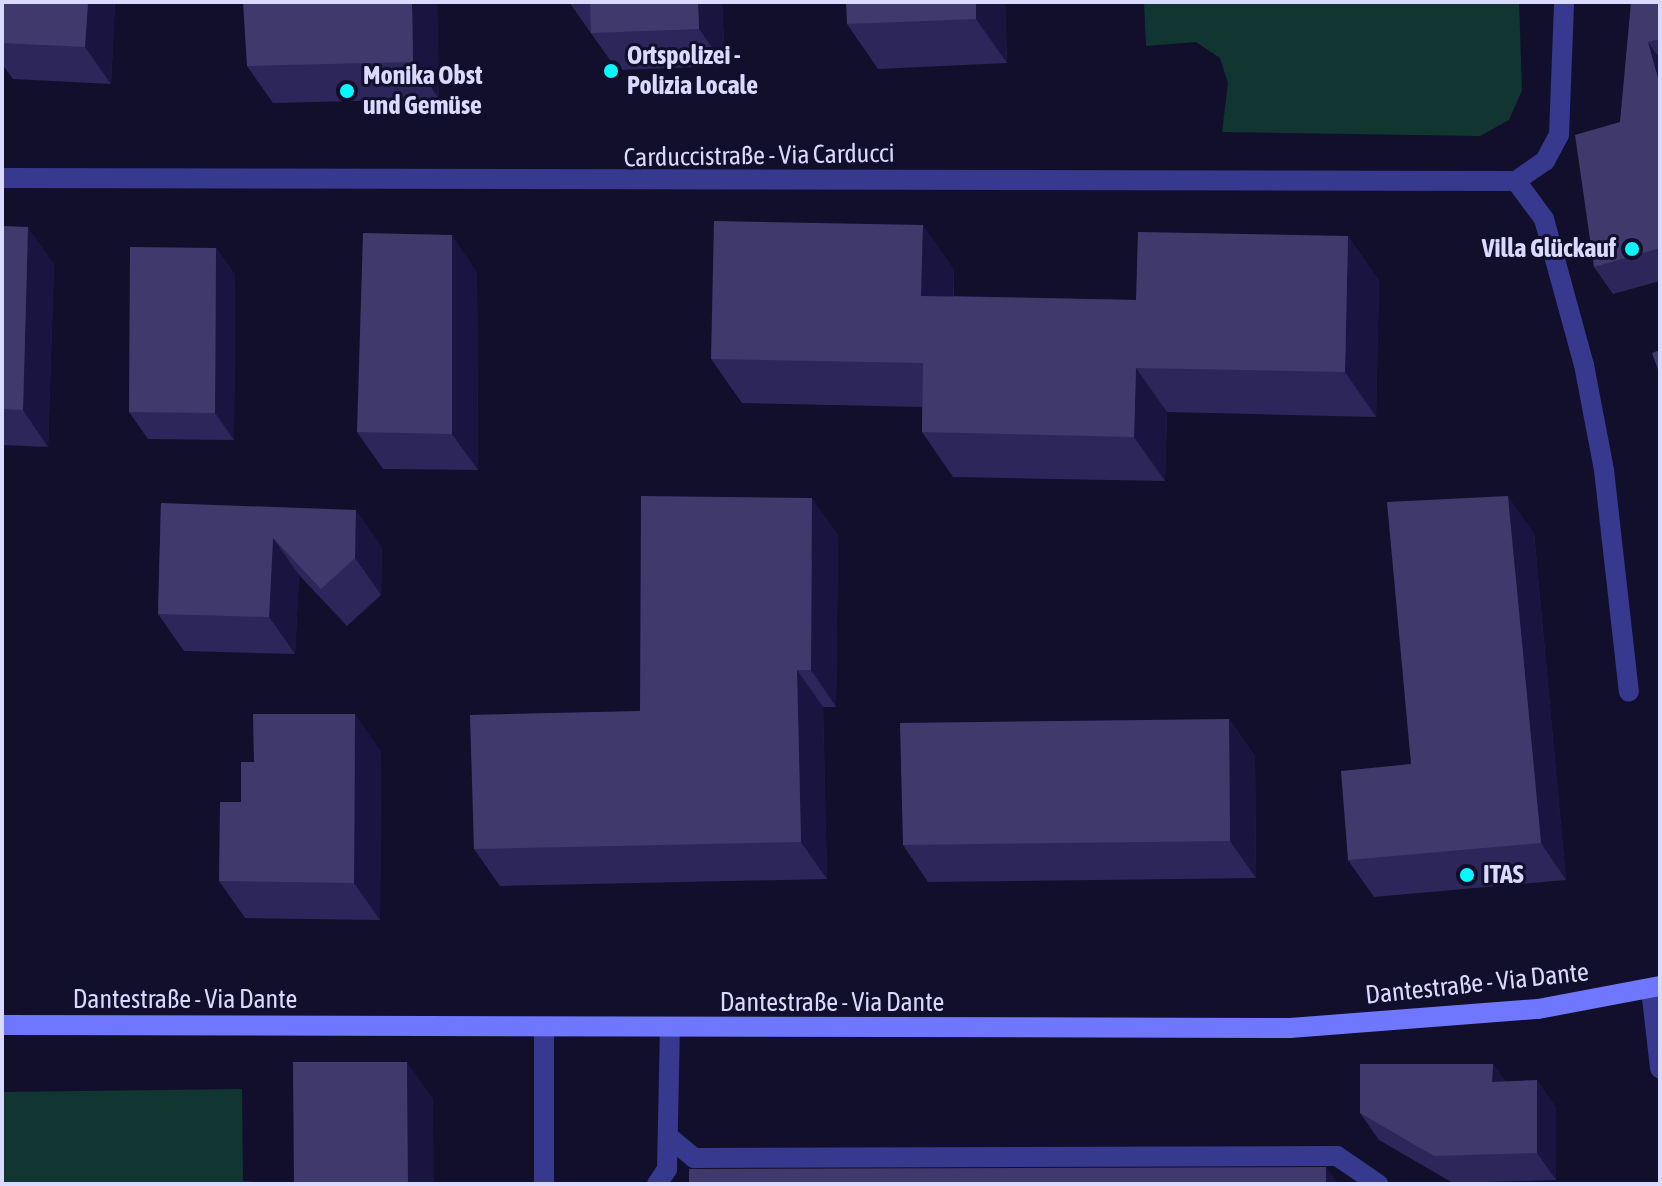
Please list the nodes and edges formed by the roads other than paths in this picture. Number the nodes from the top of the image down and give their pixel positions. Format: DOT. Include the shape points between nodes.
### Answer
graph roads {
  1 [pos="1564,2"];
  2 [pos="2,178"];
  3 [pos="1516,181"];
  4 [pos="1629,692"];
  5 [pos="1656,987"];
  6 [pos="2,1025"];
  7 [pos="544,1029"];
  8 [pos="670,1030"];
  9 [pos="1660,1068"];
  10 [pos="669,1137"];
  11 [pos="544,1184"];
  12 [pos="657,1184"];
  13 [pos="1378,1184"];
  1 -- 3 [label="street" via="1559,135 1545,161"];
  2 -- 3 [label="street, Carduccistraße - Via Carducci"];
  3 -- 4 [label="street" via="1544,219 1584,365 1604,470"];
  5 -- 8 [label="main road, Dantestraße - Via Dante" via="1538,1009 1290,1028"];
  5 -- 9 [label="street"];
  6 -- 7 [label="main road, Dantestraße - Via Dante"];
  7 -- 8 [label="main road, Dantestraße - Via Dante"];
  7 -- 11 [label="street"];
  8 -- 10 [label="street"];
  10 -- 12 [label="street" via="667,1169"];
  10 -- 13 [label="street" via="694,1158 1337,1156"];
}
